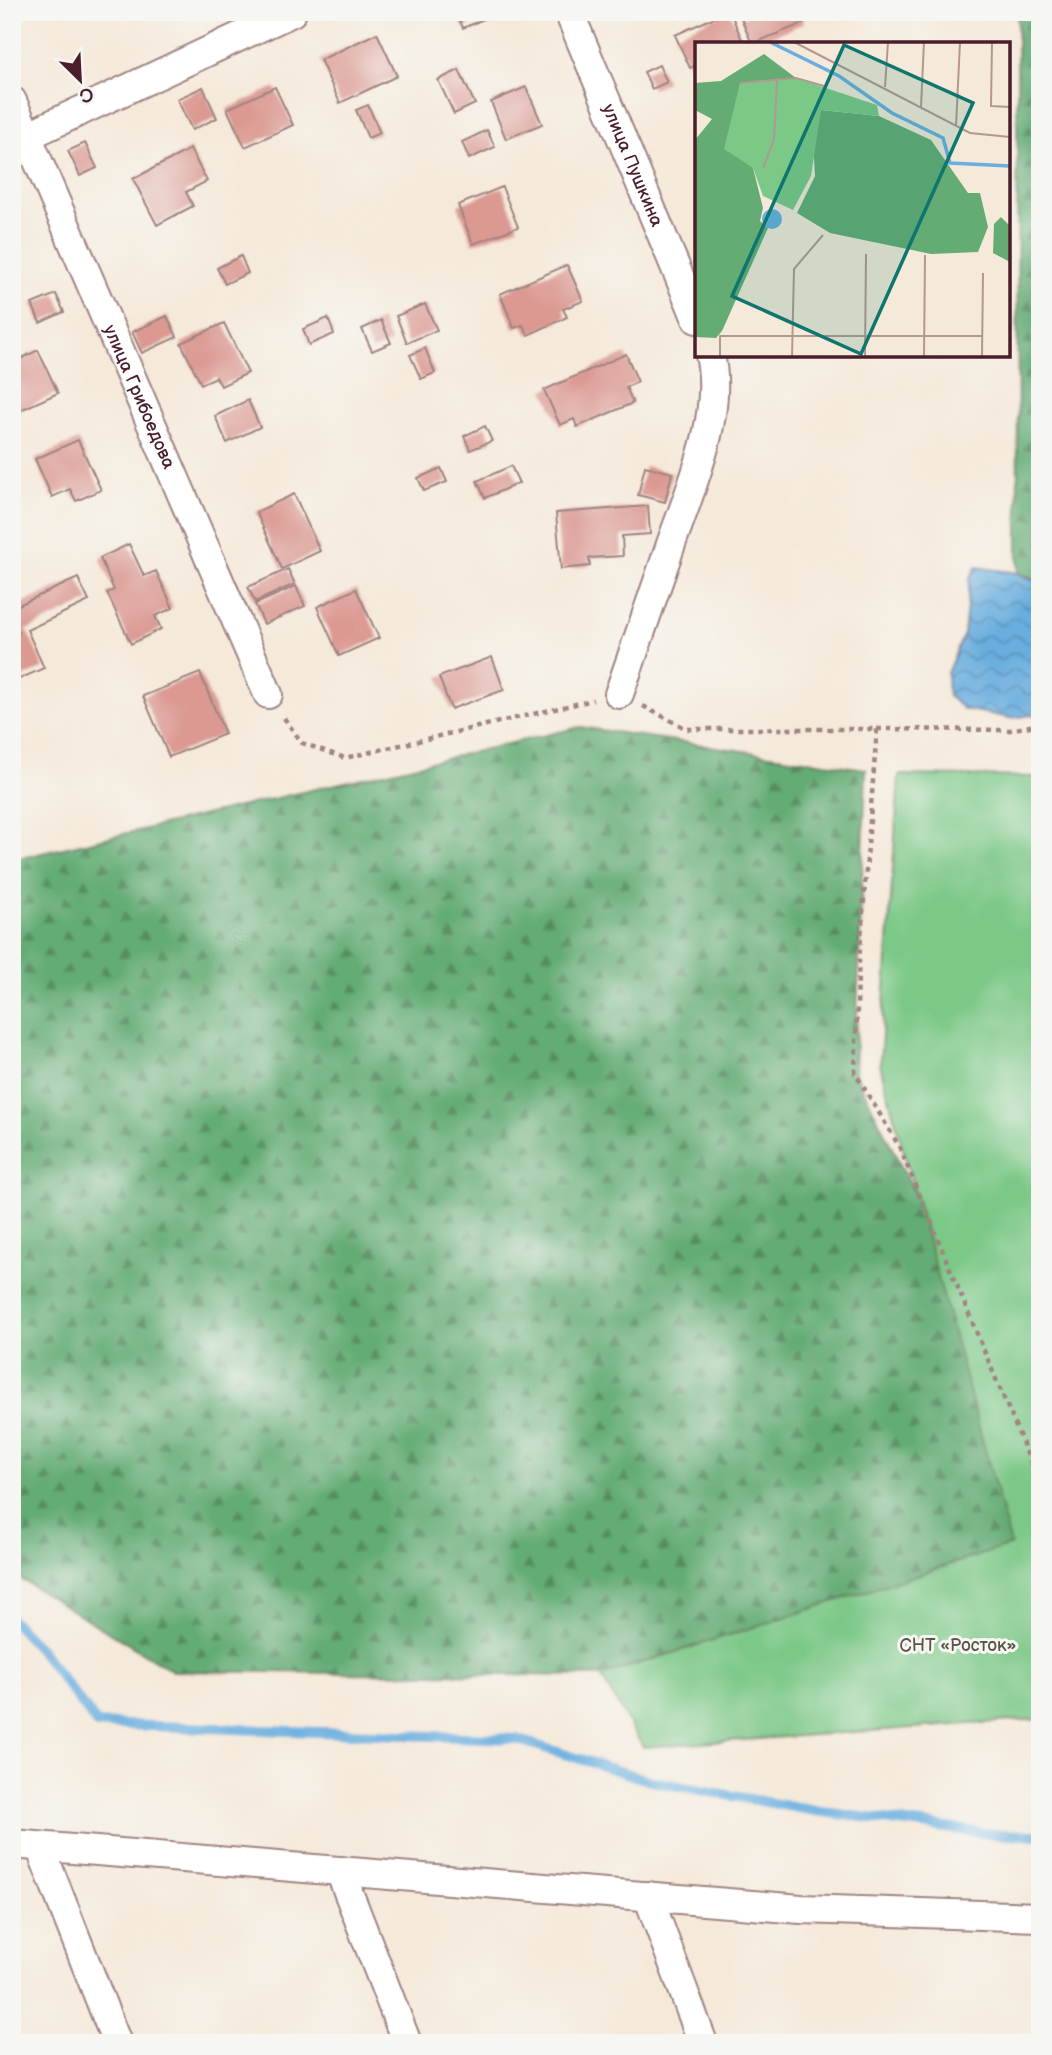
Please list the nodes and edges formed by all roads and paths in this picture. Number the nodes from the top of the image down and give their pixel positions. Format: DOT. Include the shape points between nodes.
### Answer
graph roads {
  1 [pos="292,12"];
  2 [pos="569,12"];
  3 [pos="12,101"];
  4 [pos="20,140"];
  5 [pos="695,313"];
  6 [pos="710,357"];
  7 [pos="268,694"];
  8 [pos="619,694"];
  9 [pos="1040,724"];
  10 [pos="877,729"];
  11 [pos="1040,1485"];
  12 [pos="12,1844"];
  13 [pos="40,1847"];
  14 [pos="340,1871"];
  15 [pos="648,1896"];
  16 [pos="1040,1917"];
  17 [pos="117,2043"];
  18 [pos="407,2043"];
  19 [pos="703,2043"];
  1 -- 4 [label="street"];
  2 -- 5 [label="street, улица Пушкина"];
  3 -- 4 [label="street, улица Грибоедова"];
  4 -- 7 [label="street, улица Грибоедова"];
  6 -- 8 [label="street" via="712,407 701,460"];
  7 -- 8 [label="path" via="302,743 345,758"];
  8 -- 10 [label="path" via="687,729"];
  9 -- 10 [label="path" via="1010,730"];
  10 -- 11 [label="path" via="855,1073 899,1146"];
  12 -- 13 [label="street"];
  13 -- 14 [label="street"];
  13 -- 17 [label="street"];
  14 -- 15 [label="street"];
  14 -- 18 [label="street"];
  15 -- 16 [label="street" via="802,1909"];
  15 -- 19 [label="street"];
}
